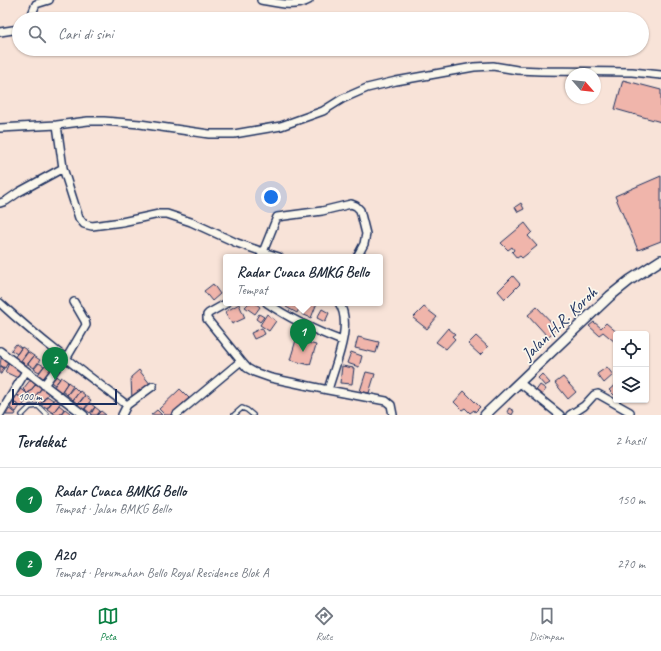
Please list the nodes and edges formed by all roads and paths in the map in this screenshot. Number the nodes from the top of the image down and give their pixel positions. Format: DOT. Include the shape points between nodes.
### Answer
graph roads {
  1 [pos="50,0"];
  2 [pos="261,0"];
  3 [pos="310,0"];
  4 [pos="33,12"];
  5 [pos="12,30"];
  6 [pos="0,32"];
  7 [pos="661,75"];
  8 [pos="57,125"];
  9 [pos="0,128"];
  10 [pos="64,168"];
  11 [pos="0,203"];
  12 [pos="262,254"];
  13 [pos="359,254"];
  14 [pos="661,260"];
  15 [pos="74,302"];
  16 [pos="0,303"];
  17 [pos="223,305"];
  18 [pos="272,306"];
  19 [pos="341,306"];
  20 [pos="342,341"];
  21 [pos="0,351"];
  22 [pos="65,358"];
  23 [pos="240,361"];
  24 [pos="26,371"];
  25 [pos="520,383"];
  26 [pos="44,385"];
  27 [pos="153,386"];
  28 [pos="328,390"];
  29 [pos="127,405"];
  30 [pos="630,412"];
  31 [pos="0,414"];
  32 [pos="22,415"];
  33 [pos="47,415"];
  34 [pos="84,415"];
  35 [pos="122,415"];
  36 [pos="176,415"];
  37 [pos="234,415"];
  38 [pos="253,415"];
  39 [pos="393,415"];
  40 [pos="485,415"];
  41 [pos="560,415"];
  42 [pos="570,415"];
  1 -- 4 [label="street" via="36,4"];
  2 -- 3 [label="street" via="297,5"];
  5 -- 6 [label="street"];
  7 -- 8 [label="street" via="517,70 480,66 374,86 356,92 323,111 281,126 246,132 209,134 104,121"];
  8 -- 9 [label="street"];
  8 -- 10 [label="street"];
  10 -- 11 [label="street"];
  10 -- 12 [label="street" via="80,221 86,225 167,214"];
  12 -- 13 [label="street" via="277,217 353,205 360,210 366,234"];
  14 -- 25 [label="main road, Jalan H.R. Koroh" via="615,292"];
  15 -- 22 [label="street" via="86,325"];
  16 -- 22 [label="street"];
  17 -- 23 [label="street" via="206,317"];
  18 -- 20 [label="street"];
  19 -- 20 [label="street" via="344,320"];
  20 -- 28 [label="street"];
  21 -- 24 [label="street"];
  22 -- 26 [label="street"];
  22 -- 29 [label="street"];
  23 -- 28 [label="street" via="259,375"];
  23 -- 36 [label="street"];
  24 -- 26 [label="street"];
  24 -- 31 [label="street"];
  25 -- 40 [label="main road, Jalan H.R. Koroh"];
  25 -- 41 [label="street"];
  26 -- 34 [label="street"];
  27 -- 29 [label="street"];
  28 -- 39 [label="street" via="386,401 391,405"];
  29 -- 35 [label="street"];
  30 -- 42 [label="street" via="598,394"];
  32 -- 33 [label="lane" via="30,406 38,406"];
  37 -- 38 [label="lane" via="242,408"];
}
